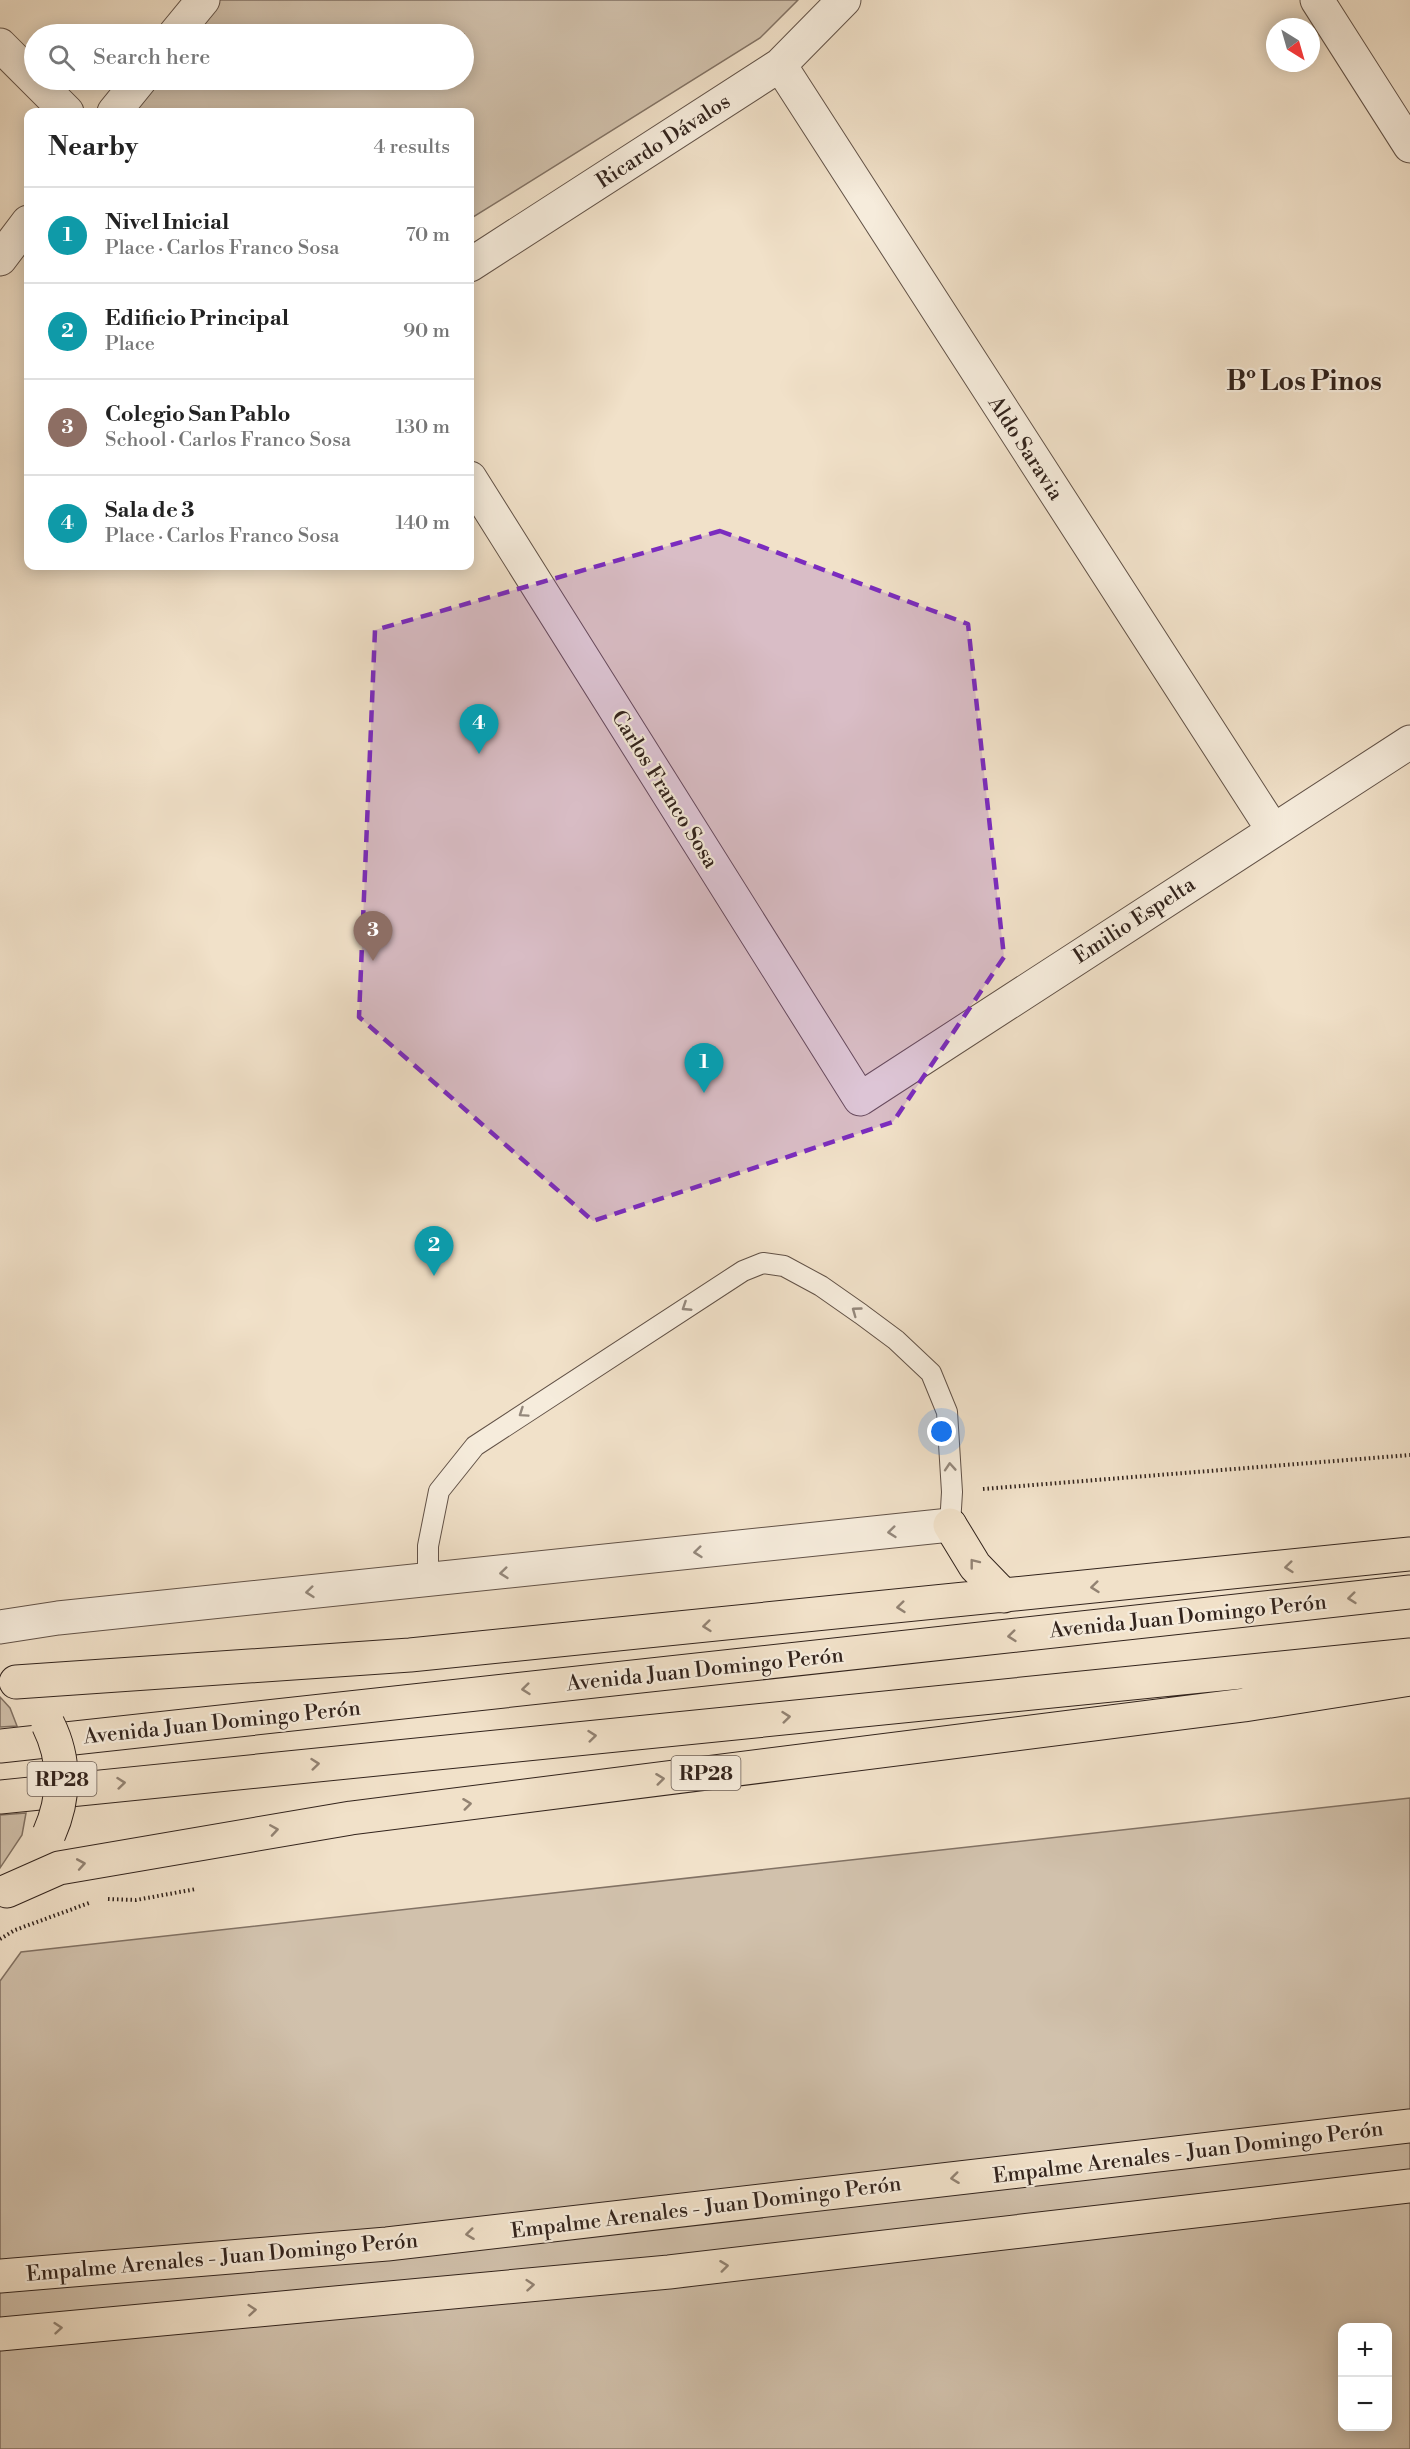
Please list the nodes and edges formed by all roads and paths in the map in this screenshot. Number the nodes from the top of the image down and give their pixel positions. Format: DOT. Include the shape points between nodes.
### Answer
graph roads {
  1 [pos="203,0"];
  2 [pos="844,0"];
  3 [pos="1317,0"];
  4 [pos="184,24"];
  5 [pos="0,45"];
  6 [pos="780,66"];
  7 [pos="24,69"];
  8 [pos="45,90"];
  9 [pos="132,90"];
  10 [pos="63,108"];
  11 [pos="117,108"];
  12 [pos="1410,146"];
  13 [pos="24,227"];
  14 [pos="0,259"];
  15 [pos="474,262"];
  16 [pos="474,484"];
  17 [pos="1410,742"];
  18 [pos="1273,830"];
  19 [pos="860,1099"];
  20 [pos="950,1526"];
  21 [pos="1410,1554"];
  22 [pos="428,1580"];
  23 [pos="1410,1592"];
  24 [pos="1004,1596"];
  25 [pos="0,1627"];
  26 [pos="1410,1655"];
  27 [pos="8,1676"];
  28 [pos="1410,1679"];
  29 [pos="0,1746"];
  30 [pos="0,1797"];
  31 [pos="196,1889"];
  32 [pos="4,1893"];
  33 [pos="0,1939"];
  34 [pos="1410,2126"];
  35 [pos="1410,2186"];
  36 [pos="0,2276"];
  37 [pos="0,2334"];
  1 -- 4 [label="street"];
  2 -- 6 [label="street, Ricardo Dávalos"];
  3 -- 12 [label="street"];
  5 -- 7 [label="street"];
  6 -- 15 [label="street, Ricardo Dávalos"];
  6 -- 18 [label="street, Aldo Saravia"];
  8 -- 10 [label="street"];
  9 -- 11 [label="street"];
  13 -- 14 [label="street"];
  16 -- 19 [label="street, Carlos Franco Sosa"];
  17 -- 18 [label="street, Emilio Espelta"];
  18 -- 19 [label="street, Emilio Espelta"];
  20 -- 22 [label="street, one-way"];
  20 -- 22 [label="lane, one-way" via="947,1412 931,1373 896,1340 821,1286 784,1266 763,1263 743,1271 475,1446 439,1491 429,1539"];
  24 -- 20 [label="main road, one-way" via="975,1566"];
  21 -- 24 [label="main road, RP28, one-way"];
  22 -- 25 [label="street, one-way"];
  23 -- 29 [label="main road, Avenida Juan Domingo Perón / RP28, one-way"];
  24 -- 27 [label="main road, RP28, one-way" via="410,1655"];
  30 -- 26 [label="main road, RP28, one-way"];
  27 -- 32 [label="main road, RP28, bridge" via="48,1725 61,1758 62,1779 60,1802 49,1834 34,1859"];
  32 -- 28 [label="main road, RP28, one-way" via="59,1868 351,1818 1244,1705"];
  31 -- 33 [label="path" via="136,1900 99,1899"];
  34 -- 36 [label="main road, Empalme Arenales - Juan Domingo Perón, one-way" via="387,2244"];
  37 -- 35 [label="main road, one-way" via="669,2272"];
}
